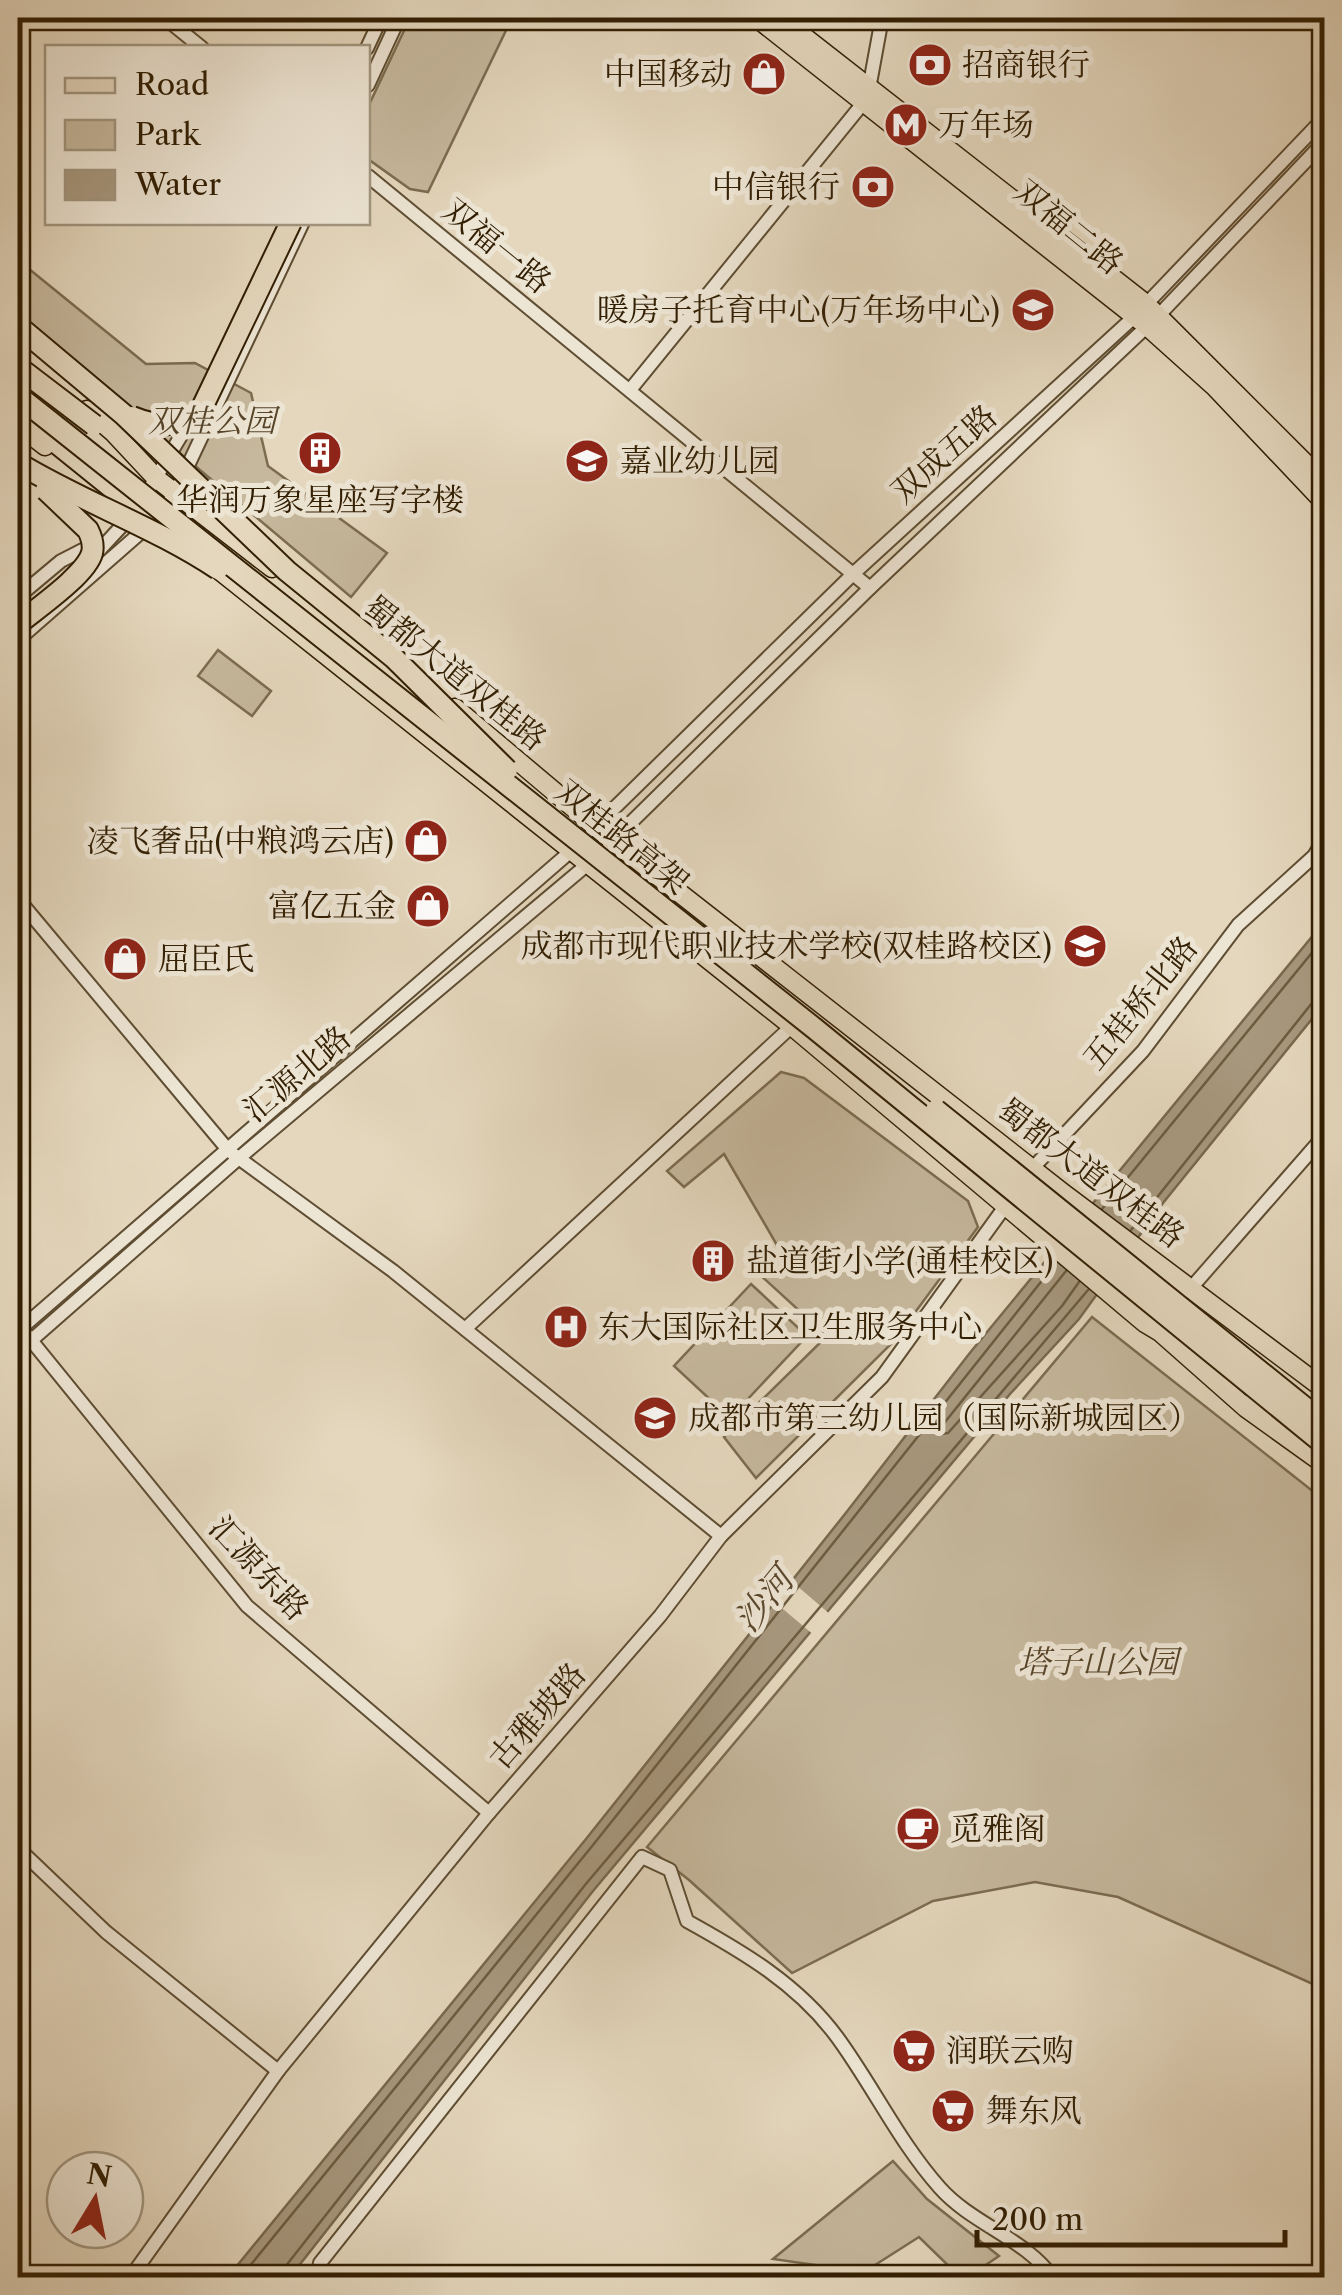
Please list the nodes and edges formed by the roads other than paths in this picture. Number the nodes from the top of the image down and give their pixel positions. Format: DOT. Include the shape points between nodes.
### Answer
graph roads {
  1 [pos="164,18"];
  2 [pos="381,18"];
  3 [pos="400,18"];
  4 [pos="758,18"];
  5 [pos="780,18"];
  6 [pos="882,18"];
  7 [pos="198,45"];
  8 [pos="368,45"];
  9 [pos="370,81"];
  10 [pos="867,95"];
  11 [pos="1324,118"];
  12 [pos="1324,142"];
  13 [pos="370,178"];
  14 [pos="283,225"];
  15 [pos="291,225"];
  16 [pos="301,225"];
  17 [pos="1147,316"];
  18 [pos="18,326"];
  19 [pos="18,356"];
  20 [pos="18,367"];
  21 [pos="18,382"];
  22 [pos="630,390"];
  23 [pos="18,396"];
  24 [pos="18,412"];
  25 [pos="123,414"];
  26 [pos="18,425"];
  27 [pos="94,425"];
  28 [pos="18,464"];
  29 [pos="157,478"];
  30 [pos="1324,482"];
  31 [pos="175,492"];
  32 [pos="1324,502"];
  33 [pos="146,514"];
  34 [pos="122,529"];
  35 [pos="853,574"];
  36 [pos="870,588"];
  37 [pos="18,598"];
  38 [pos="18,616"];
  39 [pos="18,624"];
  40 [pos="18,640"];
  41 [pos="504,775"];
  42 [pos="596,826"];
  43 [pos="614,840"];
  44 [pos="1324,840"];
  45 [pos="571,851"];
  46 [pos="588,865"];
  47 [pos="18,899"];
  48 [pos="792,1026"];
  49 [pos="1324,1136"];
  50 [pos="234,1154"];
  51 [pos="1032,1166"];
  52 [pos="1005,1208"];
  53 [pos="1172,1284"];
  54 [pos="1192,1287"];
  55 [pos="1159,1324"];
  56 [pos="19,1329"];
  57 [pos="466,1329"];
  58 [pos="32,1340"];
  59 [pos="18,1352"];
  60 [pos="1324,1390"];
  61 [pos="1324,1423"];
  62 [pos="1324,1444"];
  63 [pos="1324,1464"];
  64 [pos="722,1536"];
  65 [pos="489,1813"];
  66 [pos="18,1848"];
  67 [pos="278,2071"];
  68 [pos="130,2278"];
  69 [pos="317,2278"];
  70 [pos="1053,2278"];
  1 -- 7 [label="street"];
  2 -- 8 [label="street"];
  3 -- 9 [label="street"];
  4 -- 10 [label="main road, 双福二路"];
  5 -- 10 [label="main road, 双福二路"];
  6 -- 10 [label="street"];
  10 -- 17 [label="main road, 双福二路"];
  10 -- 22 [label="street"];
  11 -- 17 [label="street, 双成五路"];
  12 -- 17 [label="street, 双成五路"];
  13 -- 22 [label="street, 双福一路"];
  14 -- 29 [label="street"];
  15 -- 25 [label="highway, bridge" via="200,412 158,426"];
  16 -- 31 [label="street"];
  17 -- 30 [label="main road, 双福二路"];
  17 -- 32 [label="main road, 双福二路"];
  17 -- 35 [label="street, 双成五路"];
  17 -- 36 [label="street, 双成五路"];
  18 -- 25 [label="highway, bridge"];
  19 -- 29 [label="main road, 蜀都大道双桂路" via="114,433"];
  20 -- 27 [label="highway, bridge"];
  21 -- 41 [label="highway, 双桂路高架, bridge"];
  22 -- 35 [label="street, 双福一路"];
  23 -- 41 [label="highway, 双桂路高架, bridge"];
  24 -- 33 [label="highway"];
  25 -- 41 [label="highway, bridge" via="286,571 394,658"];
  26 -- 33 [label="main road, 蜀都大道双桂路"];
  27 -- 29 [label="main road"];
  28 -- 39 [label="highway, bridge" via="81,520 92,539 84,568"];
  28 -- 41 [label="highway, bridge" via="200,557"];
  29 -- 31 [label="main road, 蜀都大道双桂路"];
  29 -- 33 [label="street"];
  31 -- 33 [label="street"];
  31 -- 42 [label="main road, 蜀都大道双桂路" via="474,722"];
  33 -- 34 [label="street"];
  33 -- 40 [label="street"];
  33 -- 45 [label="main road, 蜀都大道双桂路"];
  34 -- 37 [label="street" via="62,561"];
  34 -- 38 [label="street"];
  35 -- 36 [label="street, 双福一路"];
  35 -- 42 [label="street, 双成五路"];
  36 -- 43 [label="street, 双成五路"];
  41 -- 55 [label="highway, 双桂路高架, bridge" via="814,1028"];
  41 -- 61 [label="highway, 双桂路高架, bridge" via="840,1033"];
  42 -- 43 [label="main road, 蜀都大道双桂路"];
  42 -- 45 [label="street, 汇源北路"];
  43 -- 46 [label="street, 汇源北路"];
  43 -- 51 [label="main road, 蜀都大道双桂路"];
  44 -- 51 [label="street, 五桂桥北路" via="1238,926 1143,1050"];
  45 -- 46 [label="main road, 蜀都大道双桂路"];
  45 -- 50 [label="street, 汇源北路"];
  46 -- 48 [label="main road, 蜀都大道双桂路"];
  46 -- 50 [label="street, 汇源北路"];
  47 -- 50 [label="street"];
  48 -- 52 [label="main road, 蜀都大道双桂路"];
  48 -- 57 [label="street"];
  49 -- 54 [label="street"];
  50 -- 56 [label="street, 汇源北路"];
  50 -- 57 [label="street"];
  50 -- 58 [label="street, 汇源北路"];
  51 -- 52 [label="street, 五桂桥北路"];
  51 -- 53 [label="main road, 蜀都大道双桂路"];
  52 -- 53 [label="street, bridge" via="1025,1200 1052,1210 1147,1284"];
  52 -- 55 [label="main road, 蜀都大道双桂路"];
  52 -- 64 [label="street, 古雅坡路" via="882,1377"];
  53 -- 54 [label="main road, 蜀都大道双桂路"];
  54 -- 55 [label="street" via="1160,1304"];
  54 -- 60 [label="main road, 蜀都大道双桂路"];
  55 -- 62 [label="highway, 双桂路高架, bridge"];
  55 -- 63 [label="main road, 蜀都大道双桂路" via="1246,1408"];
  56 -- 58 [label="street, 汇源东路"];
  57 -- 64 [label="street"];
  58 -- 59 [label="street, 汇源北路"];
  58 -- 65 [label="street, 汇源东路" via="247,1606"];
  64 -- 65 [label="street, 古雅坡路"];
  65 -- 67 [label="street, 古雅坡路"];
  66 -- 67 [label="street" via="106,1932"];
  67 -- 68 [label="street, 古雅坡路"];
  69 -- 70 [label="street" via="320,2263 642,1857 670,1870 687,1921 796,1992 838,2038 899,2136 940,2187"];
}
